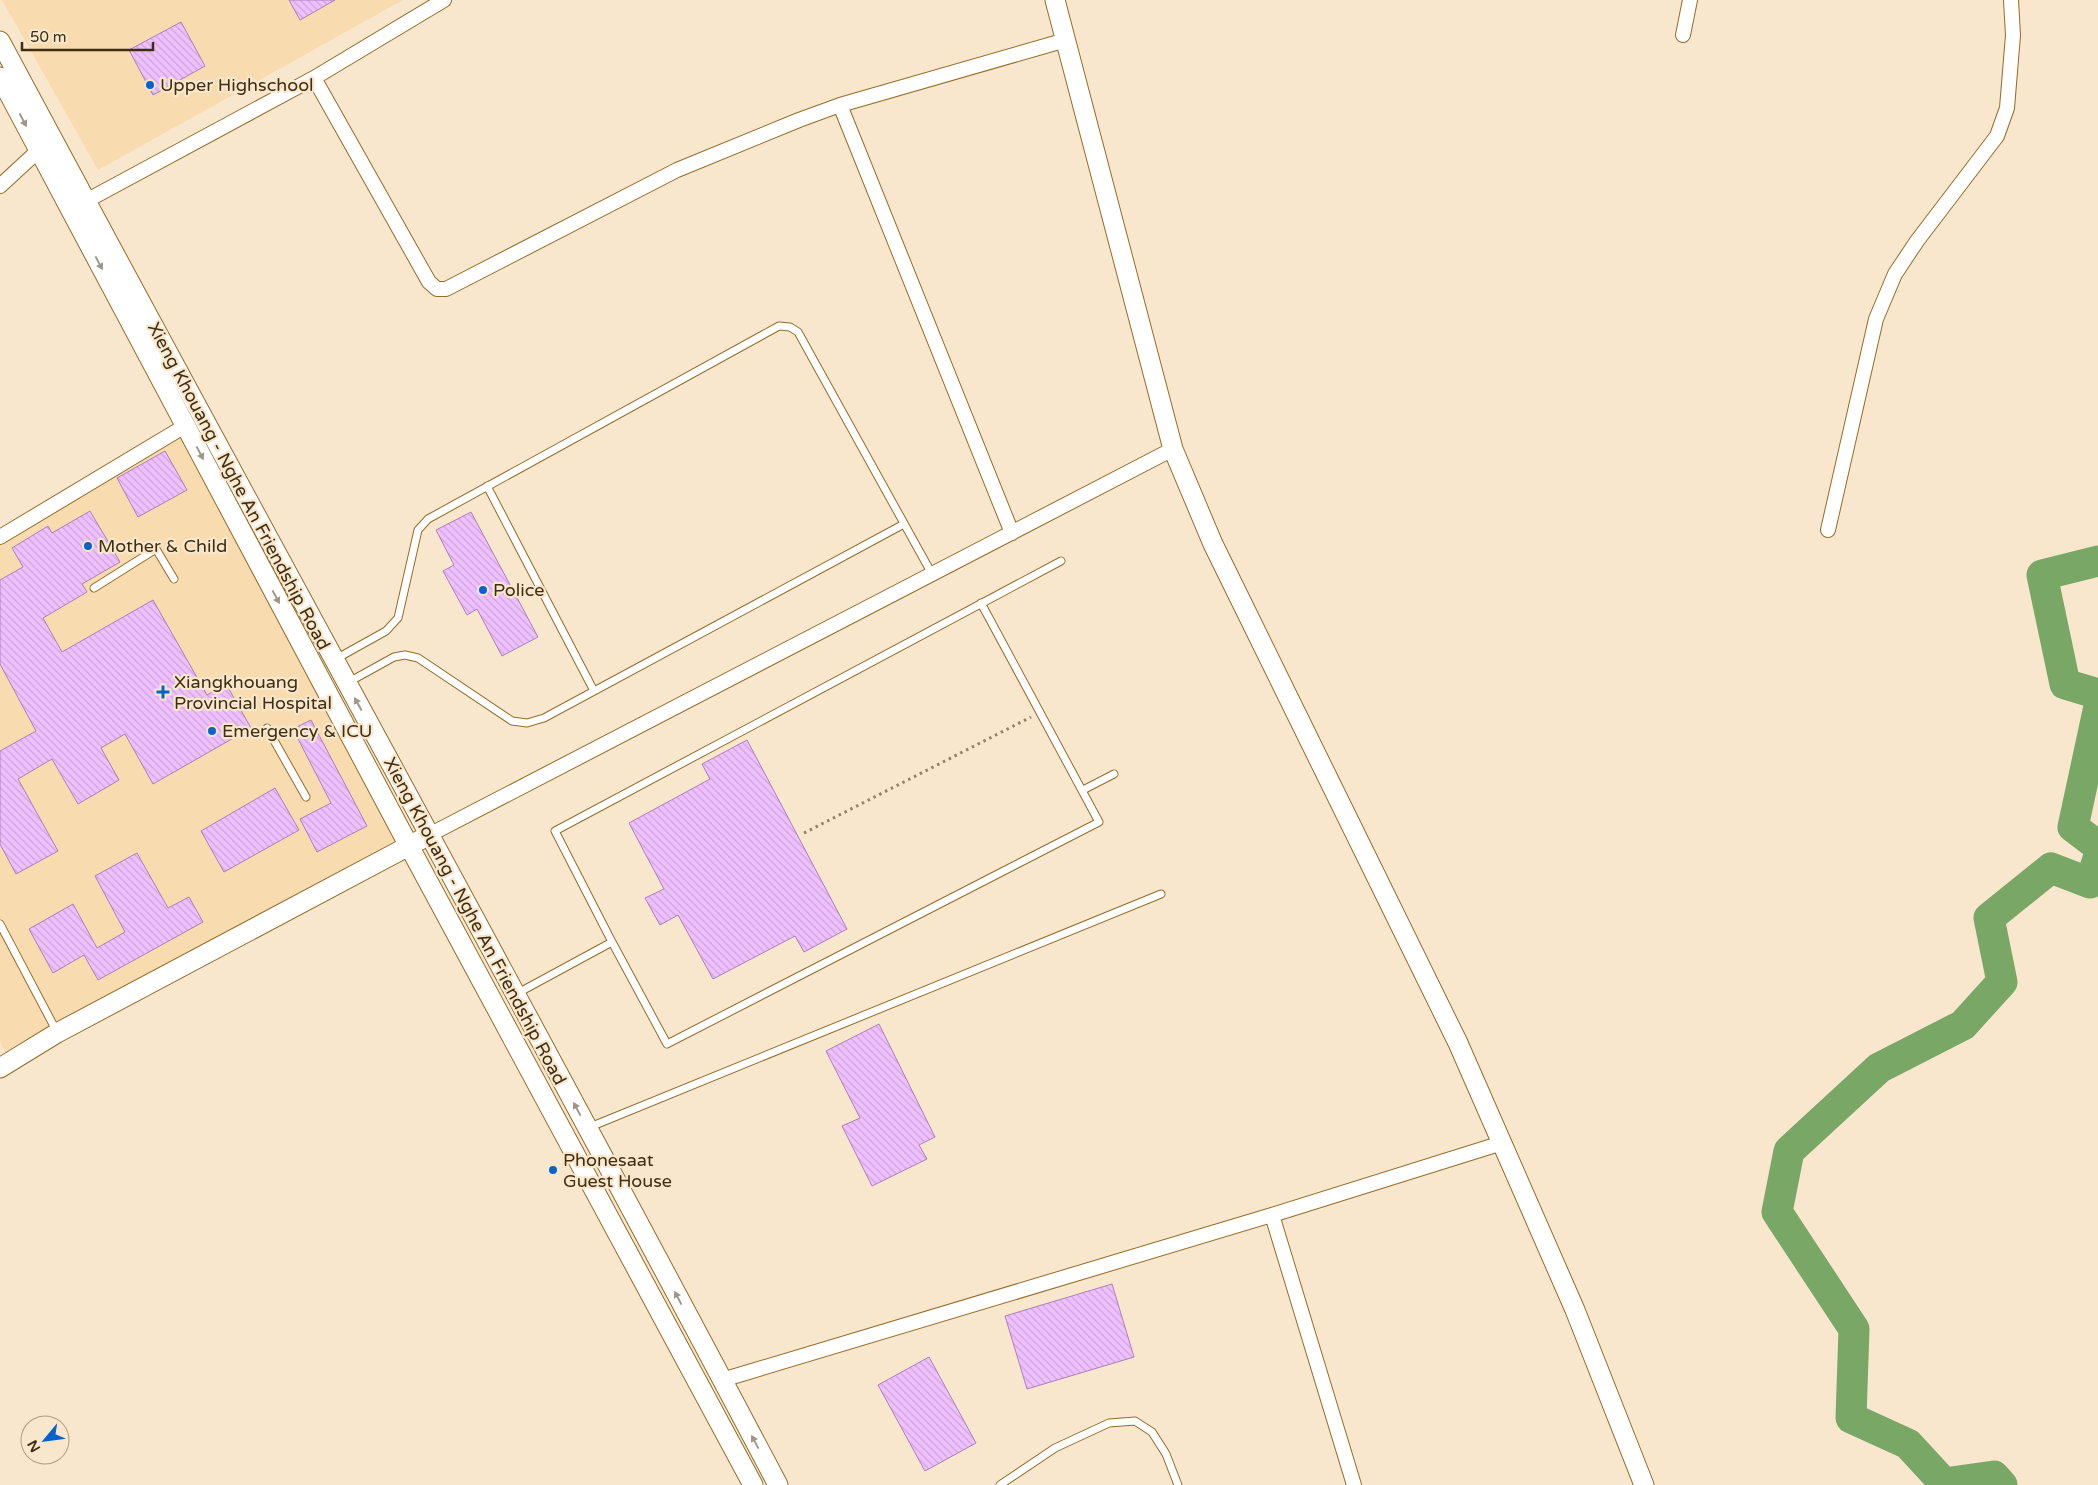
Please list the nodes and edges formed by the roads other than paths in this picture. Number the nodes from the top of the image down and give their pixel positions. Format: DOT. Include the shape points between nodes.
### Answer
graph roads {
  1 [pos="444,0"];
  2 [pos="1055,0"];
  3 [pos="1690,0"];
  4 [pos="2011,0"];
  5 [pos="1684,34"];
  6 [pos="1066,40"];
  7 [pos="0,41"];
  8 [pos="0,77"];
  9 [pos="314,78"];
  10 [pos="840,105"];
  11 [pos="39,150"];
  12 [pos="0,186"];
  13 [pos="86,201"];
  14 [pos="185,426"];
  15 [pos="1173,449"];
  16 [pos="487,486"];
  17 [pos="904,524"];
  18 [pos="1828,530"];
  19 [pos="1012,533"];
  20 [pos="0,537"];
  21 [pos="1061,561"];
  22 [pos="932,574"];
  23 [pos="174,579"];
  24 [pos="94,588"];
  25 [pos="982,603"];
  26 [pos="334,660"];
  27 [pos="347,683"];
  28 [pos="594,691"];
  29 [pos="267,728"];
  30 [pos="1114,774"];
  31 [pos="1083,790"];
  32 [pos="306,797"];
  33 [pos="429,835"];
  34 [pos="409,846"];
  35 [pos="1161,894"];
  36 [pos="0,924"];
  37 [pos="612,942"];
  38 [pos="516,994"];
  39 [pos="57,1033"];
  40 [pos="0,1068"];
  41 [pos="587,1128"];
  42 [pos="1502,1143"];
  43 [pos="1272,1215"];
  44 [pos="722,1380"];
  45 [pos="702,1390"];
  46 [pos="753,1485"];
  47 [pos="778,1485"];
  48 [pos="1000,1485"];
  49 [pos="1178,1485"];
  50 [pos="1354,1485"];
  51 [pos="1644,1485"];
  1 -- 9 [label="street"];
  2 -- 6 [label="street"];
  3 -- 5 [label="street"];
  4 -- 18 [label="street" via="2013,35 2007,108 1997,136 1917,240 1895,274 1876,319"];
  6 -- 10 [label="street"];
  6 -- 15 [label="street"];
  7 -- 13 [label="street, Xieng Khouang - Nghe An Friendship Road"];
  8 -- 11 [label="street, Xieng Khouang - Nghe An Friendship Road, one-way"];
  9 -- 10 [label="street" via="429,282 437,289 446,289 677,170"];
  9 -- 13 [label="street"];
  10 -- 19 [label="street"];
  11 -- 12 [label="street"];
  11 -- 14 [label="street, Xieng Khouang - Nghe An Friendship Road, one-way"];
  13 -- 26 [label="street, Xieng Khouang - Nghe An Friendship Road"];
  14 -- 20 [label="street"];
  14 -- 34 [label="street, Xieng Khouang - Nghe An Friendship Road, one-way"];
  15 -- 19 [label="street"];
  15 -- 42 [label="street" via="1213,544 1424,974"];
  16 -- 17 [label="lane" via="779,326 790,327 798,332"];
  16 -- 26 [label="lane" via="428,519 418,530 398,618 386,631"];
  16 -- 28 [label="lane"];
  17 -- 22 [label="lane"];
  17 -- 28 [label="lane"];
  19 -- 22 [label="street"];
  21 -- 25 [label="lane"];
  22 -- 33 [label="street"];
  23 -- 24 [label="lane" via="156,550"];
  25 -- 31 [label="lane"];
  25 -- 37 [label="lane" via="555,831"];
  26 -- 27 [label="street, Xieng Khouang - Nghe An Friendship Road"];
  27 -- 28 [label="lane" via="394,657 405,655 418,658 512,721 527,723 544,718"];
  33 -- 27 [label="street, Xieng Khouang - Nghe An Friendship Road, one-way"];
  29 -- 32 [label="lane"];
  30 -- 31 [label="lane"];
  31 -- 37 [label="lane" via="1099,822 667,1044"];
  33 -- 34 [label="street"];
  33 -- 38 [label="street, Xieng Khouang - Nghe An Friendship Road"];
  34 -- 39 [label="street"];
  34 -- 45 [label="street, Xieng Khouang - Nghe An Friendship Road"];
  35 -- 41 [label="lane"];
  36 -- 39 [label="lane"];
  37 -- 38 [label="lane"];
  41 -- 38 [label="street, Xieng Khouang - Nghe An Friendship Road, one-way"];
  39 -- 40 [label="street"];
  44 -- 41 [label="street, Xieng Khouang - Nghe An Friendship Road, one-way"];
  42 -- 43 [label="street"];
  42 -- 51 [label="street" via="1575,1310"];
  43 -- 44 [label="street"];
  43 -- 50 [label="street"];
  44 -- 45 [label="street"];
  47 -- 44 [label="street, Xieng Khouang - Nghe An Friendship Road, one-way"];
  45 -- 46 [label="street, Xieng Khouang - Nghe An Friendship Road"];
  48 -- 49 [label="lane" via="1055,1448 1110,1423 1134,1421 1152,1432 1166,1454"];
}
